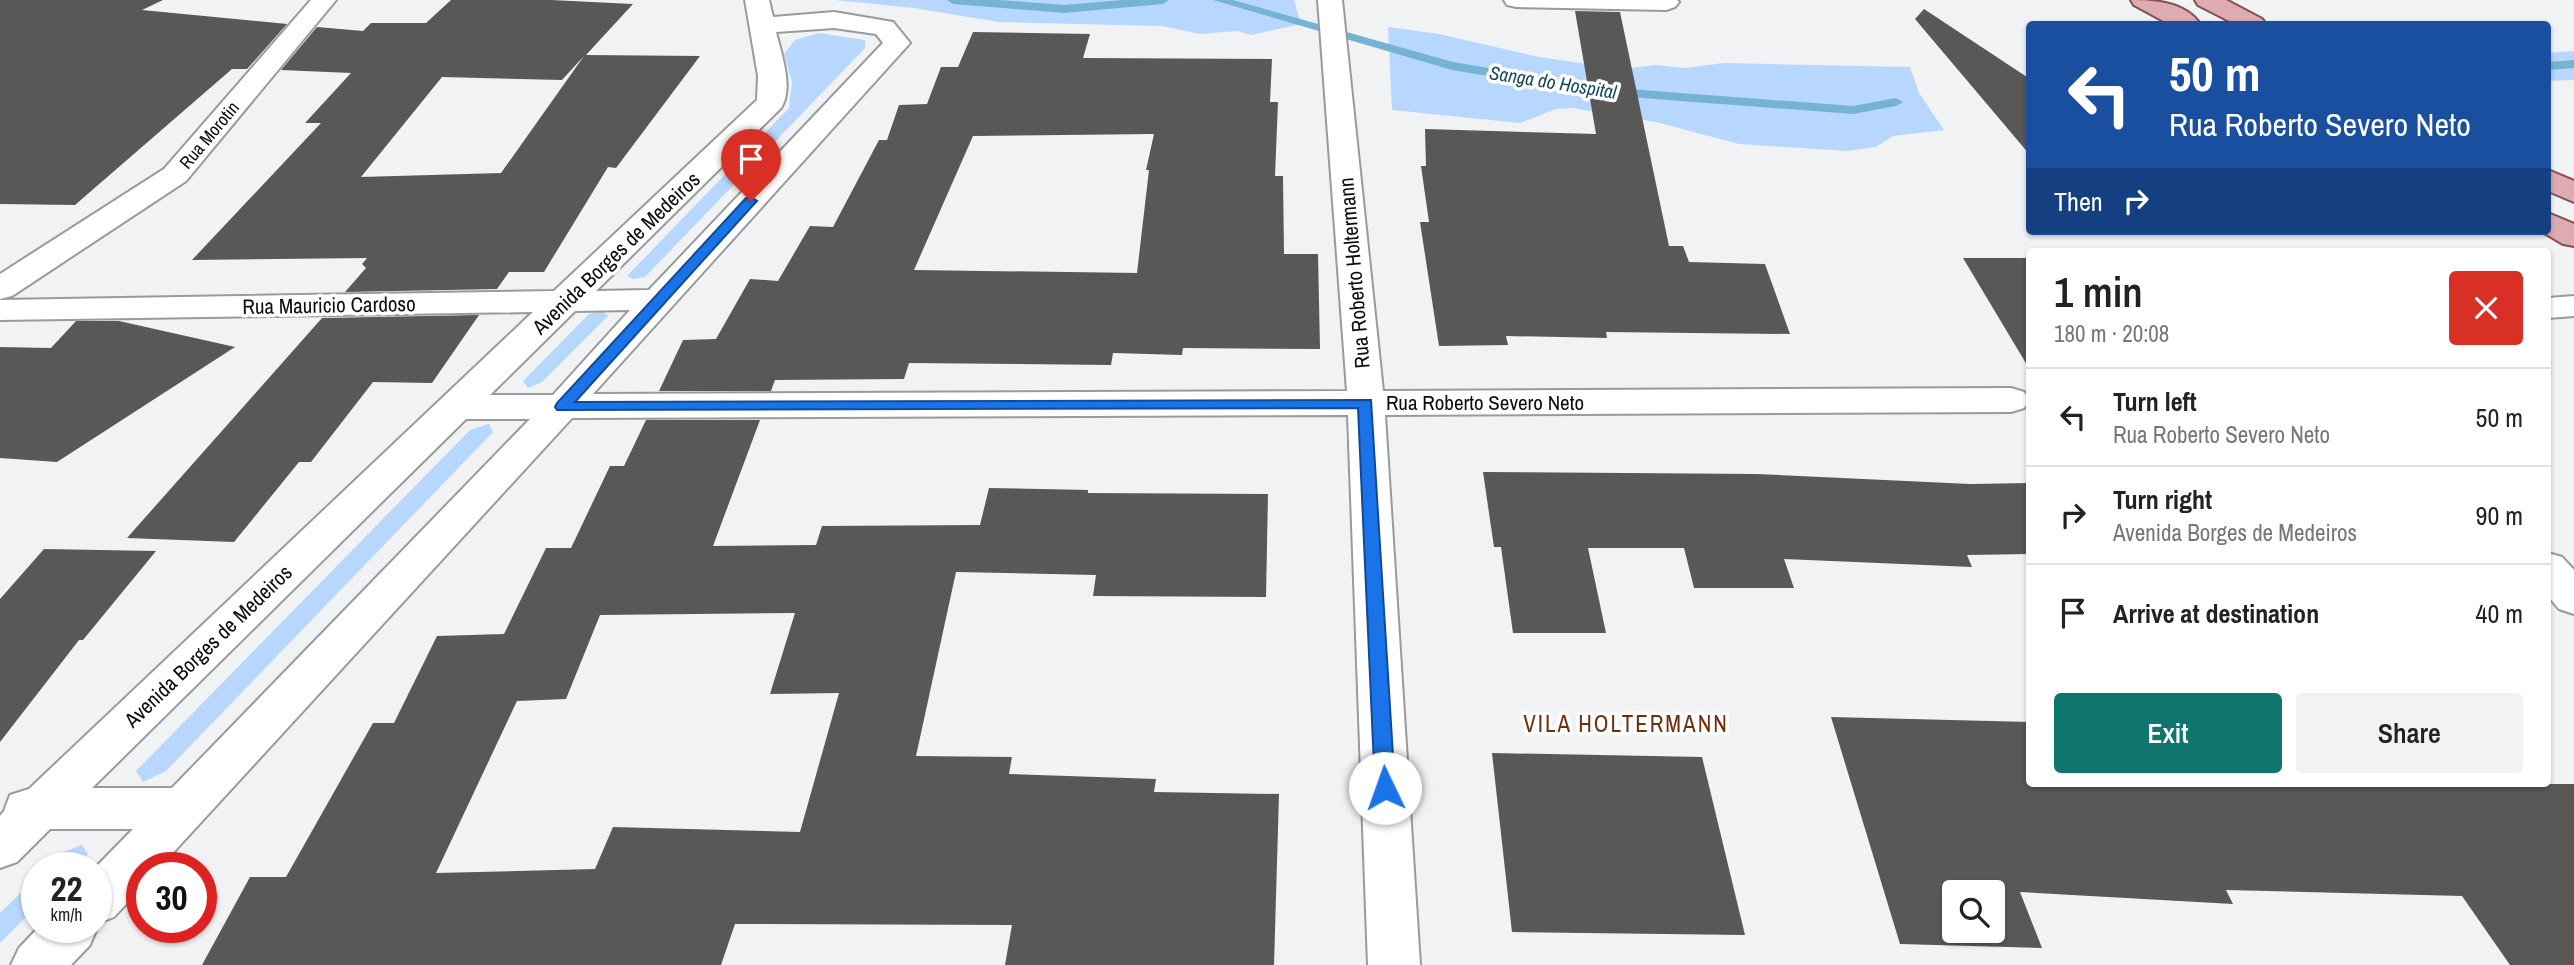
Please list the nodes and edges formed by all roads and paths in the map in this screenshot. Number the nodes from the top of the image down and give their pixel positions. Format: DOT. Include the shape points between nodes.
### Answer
graph roads {
  1 [pos="324,0"];
  2 [pos="1330,0"];
  3 [pos="1516,0"];
  4 [pos="2143,0"];
  5 [pos="2207,0"];
  6 [pos="1666,2"];
  7 [pos="760,12"];
  8 [pos="2182,21"];
  9 [pos="2247,21"];
  10 [pos="2551,181"];
  11 [pos="2574,193"];
  12 [pos="2551,224"];
  13 [pos="2574,237"];
  14 [pos="0,289"];
  15 [pos="658,300"];
  16 [pos="566,301"];
  17 [pos="2574,306"];
  18 [pos="2551,308"];
  19 [pos="0,310"];
  20 [pos="2011,400"];
  21 [pos="1366,403"];
  22 [pos="456,407"];
  23 [pos="562,407"];
  24 [pos="2551,571"];
  25 [pos="2574,598"];
  26 [pos="183,808"];
  27 [pos="20,809"];
  28 [pos="0,846"];
  29 [pos="112,884"];
  30 [pos="58,943"];
  31 [pos="37,965"];
  32 [pos="1394,965"];
  1 -- 14 [label="street, Rua Morotin" via="175,176"];
  2 -- 21 [label="street, Rua Roberto Holtermann"];
  3 -- 6 [label="street"];
  4 -- 8 [label="main road"];
  5 -- 9 [label="main road"];
  7 -- 15 [label="street, Avenida Borges de Medeiros" via="884,27 897,43"];
  7 -- 16 [label="street, Avenida Borges de Medeiros" via="772,76 771,102"];
  10 -- 11 [label="main road"];
  12 -- 13 [label="main road"];
  15 -- 16 [label="street, Rua Mauricio Cardoso"];
  15 -- 23 [label="street, Avenida Borges de Medeiros"];
  16 -- 19 [label="street, Rua Mauricio Cardoso"];
  16 -- 22 [label="street, Avenida Borges de Medeiros"];
  17 -- 18 [label="street"];
  20 -- 21 [label="street, Rua Roberto Severo Neto"];
  21 -- 23 [label="street, Rua Roberto Severo Neto"];
  21 -- 32 [label="street, Rua Roberto Holtermann"];
  22 -- 23 [label="street, Rua Roberto Severo Neto"];
  22 -- 27 [label="street, Avenida Borges de Medeiros"];
  23 -- 26 [label="street, Avenida Borges de Medeiros"];
  24 -- 25 [label="street"];
  26 -- 27 [label="street"];
  26 -- 29 [label="street, Avenida Borges de Medeiros"];
  27 -- 28 [label="street, Avenida Borges de Medeiros"];
  30 -- 31 [label="street"];
}
